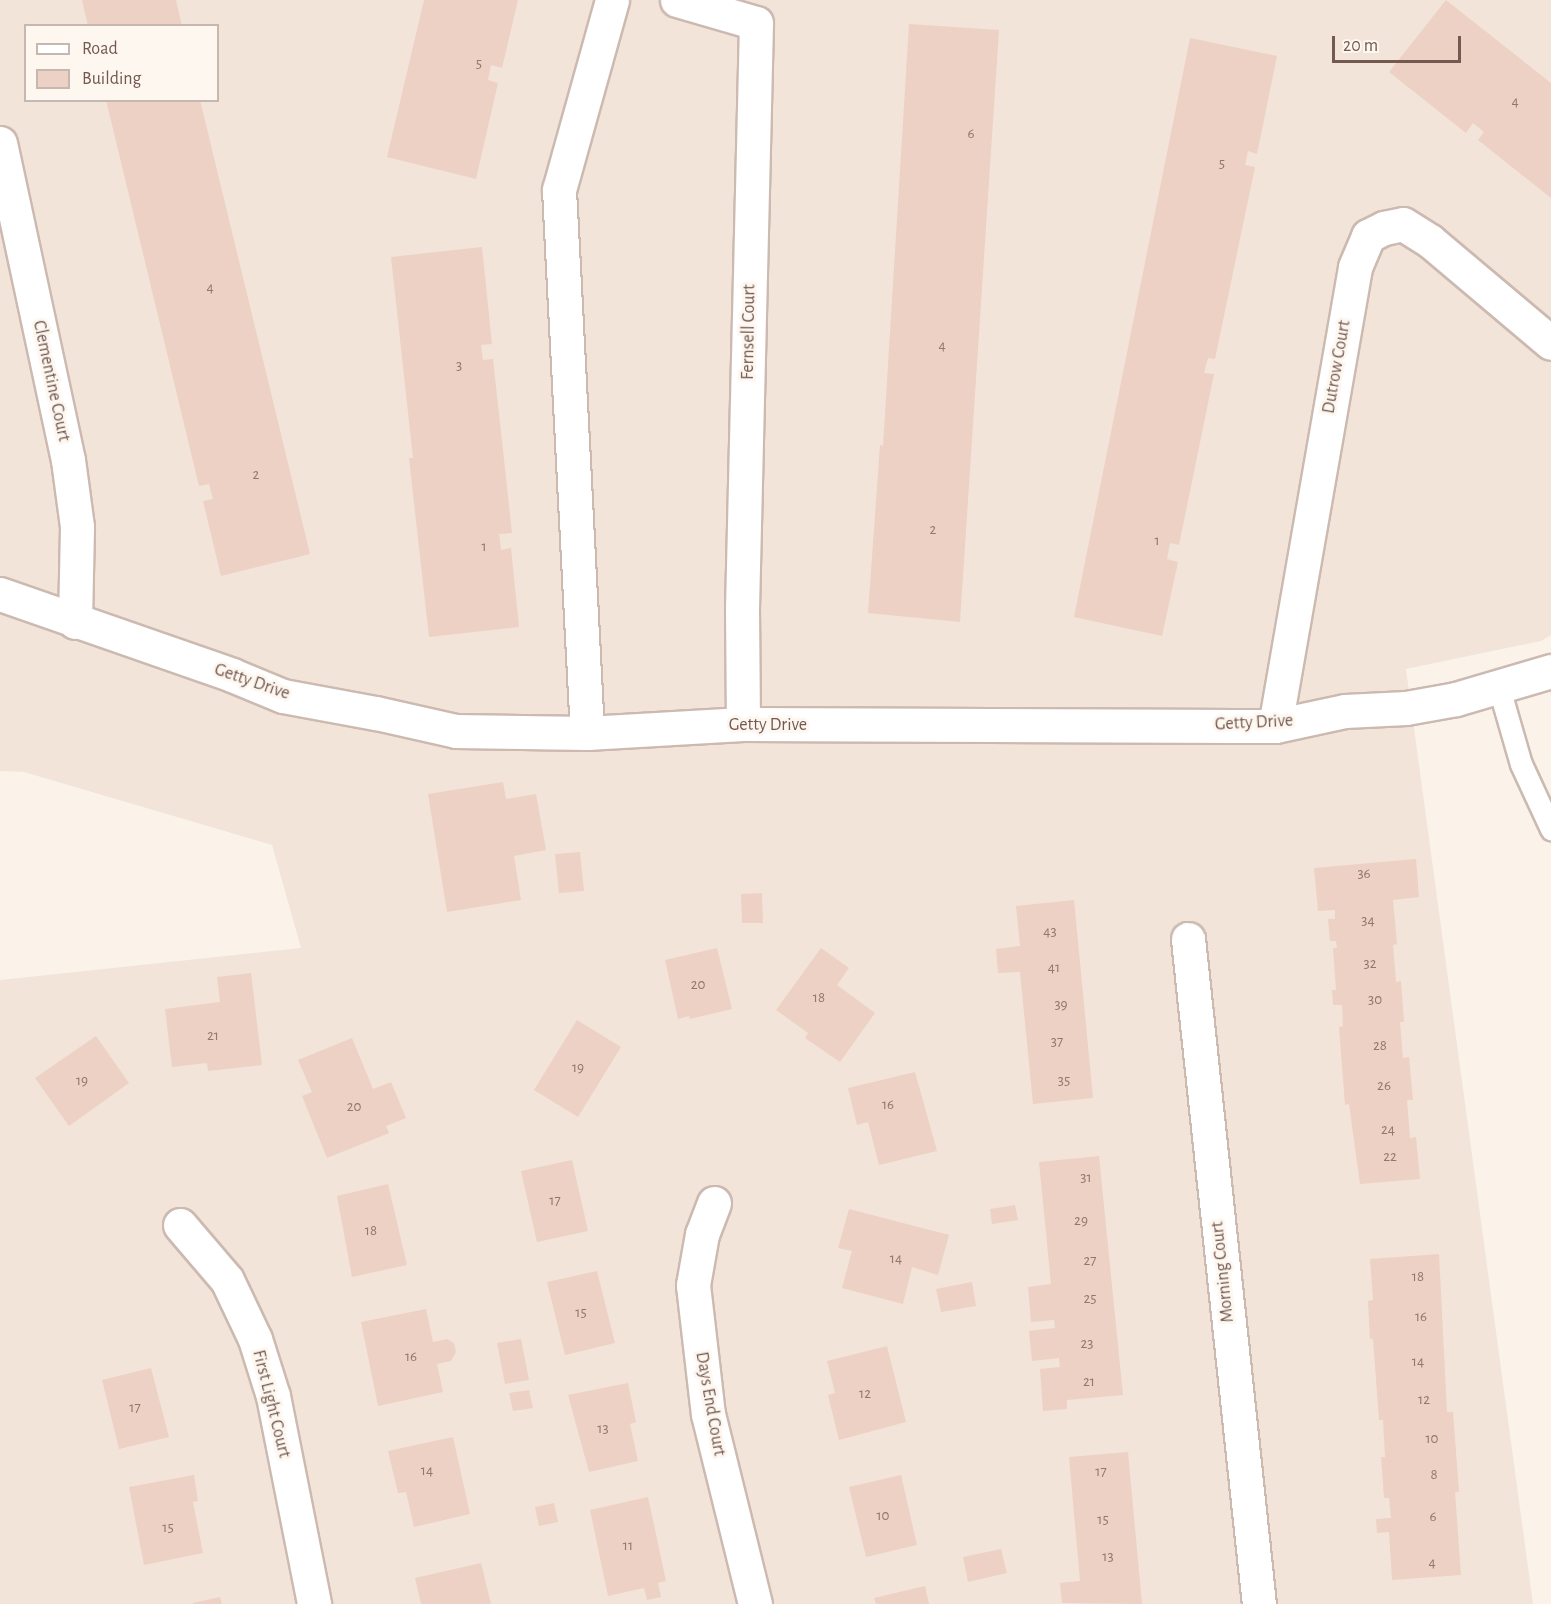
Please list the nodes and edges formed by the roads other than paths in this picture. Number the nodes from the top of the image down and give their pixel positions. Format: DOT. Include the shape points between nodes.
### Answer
graph roads {
  1 [pos="612,0"];
  2 [pos="677,0"];
  3 [pos="0,143"];
  4 [pos="1551,343"];
  5 [pos="0,594"];
  6 [pos="75,622"];
  7 [pos="1551,671"];
  8 [pos="1499,688"];
  9 [pos="743,724"];
  10 [pos="1275,726"];
  11 [pos="587,733"];
  12 [pos="1551,829"];
  13 [pos="1188,939"];
  14 [pos="714,1203"];
  15 [pos="180,1225"];
  16 [pos="314,1604"];
  17 [pos="755,1604"];
  18 [pos="1259,1604"];
  1 -- 11 [label="street" via="559,190"];
  2 -- 9 [label="street, Fernsell Court" via="756,22 742,609"];
  3 -- 6 [label="street, Clementine Court" via="68,460 77,527"];
  4 -- 10 [label="street, Dutrow Court" via="1431,241 1403,224 1368,236 1355,267"];
  5 -- 6 [label="street, Getty Drive"];
  6 -- 11 [label="street, Getty Drive" via="283,696 456,731"];
  7 -- 8 [label="street, Getty Drive"];
  8 -- 10 [label="street, Getty Drive" via="1406,708 1345,711"];
  8 -- 12 [label="lane" via="1521,764"];
  9 -- 10 [label="street, Getty Drive"];
  9 -- 11 [label="street, Getty Drive"];
  13 -- 18 [label="street, Morning Court"];
  14 -- 17 [label="street, Days End Court" via="702,1234 693,1285 708,1414"];
  15 -- 16 [label="street, First Light Court" via="227,1280 255,1338 273,1396"];
}
